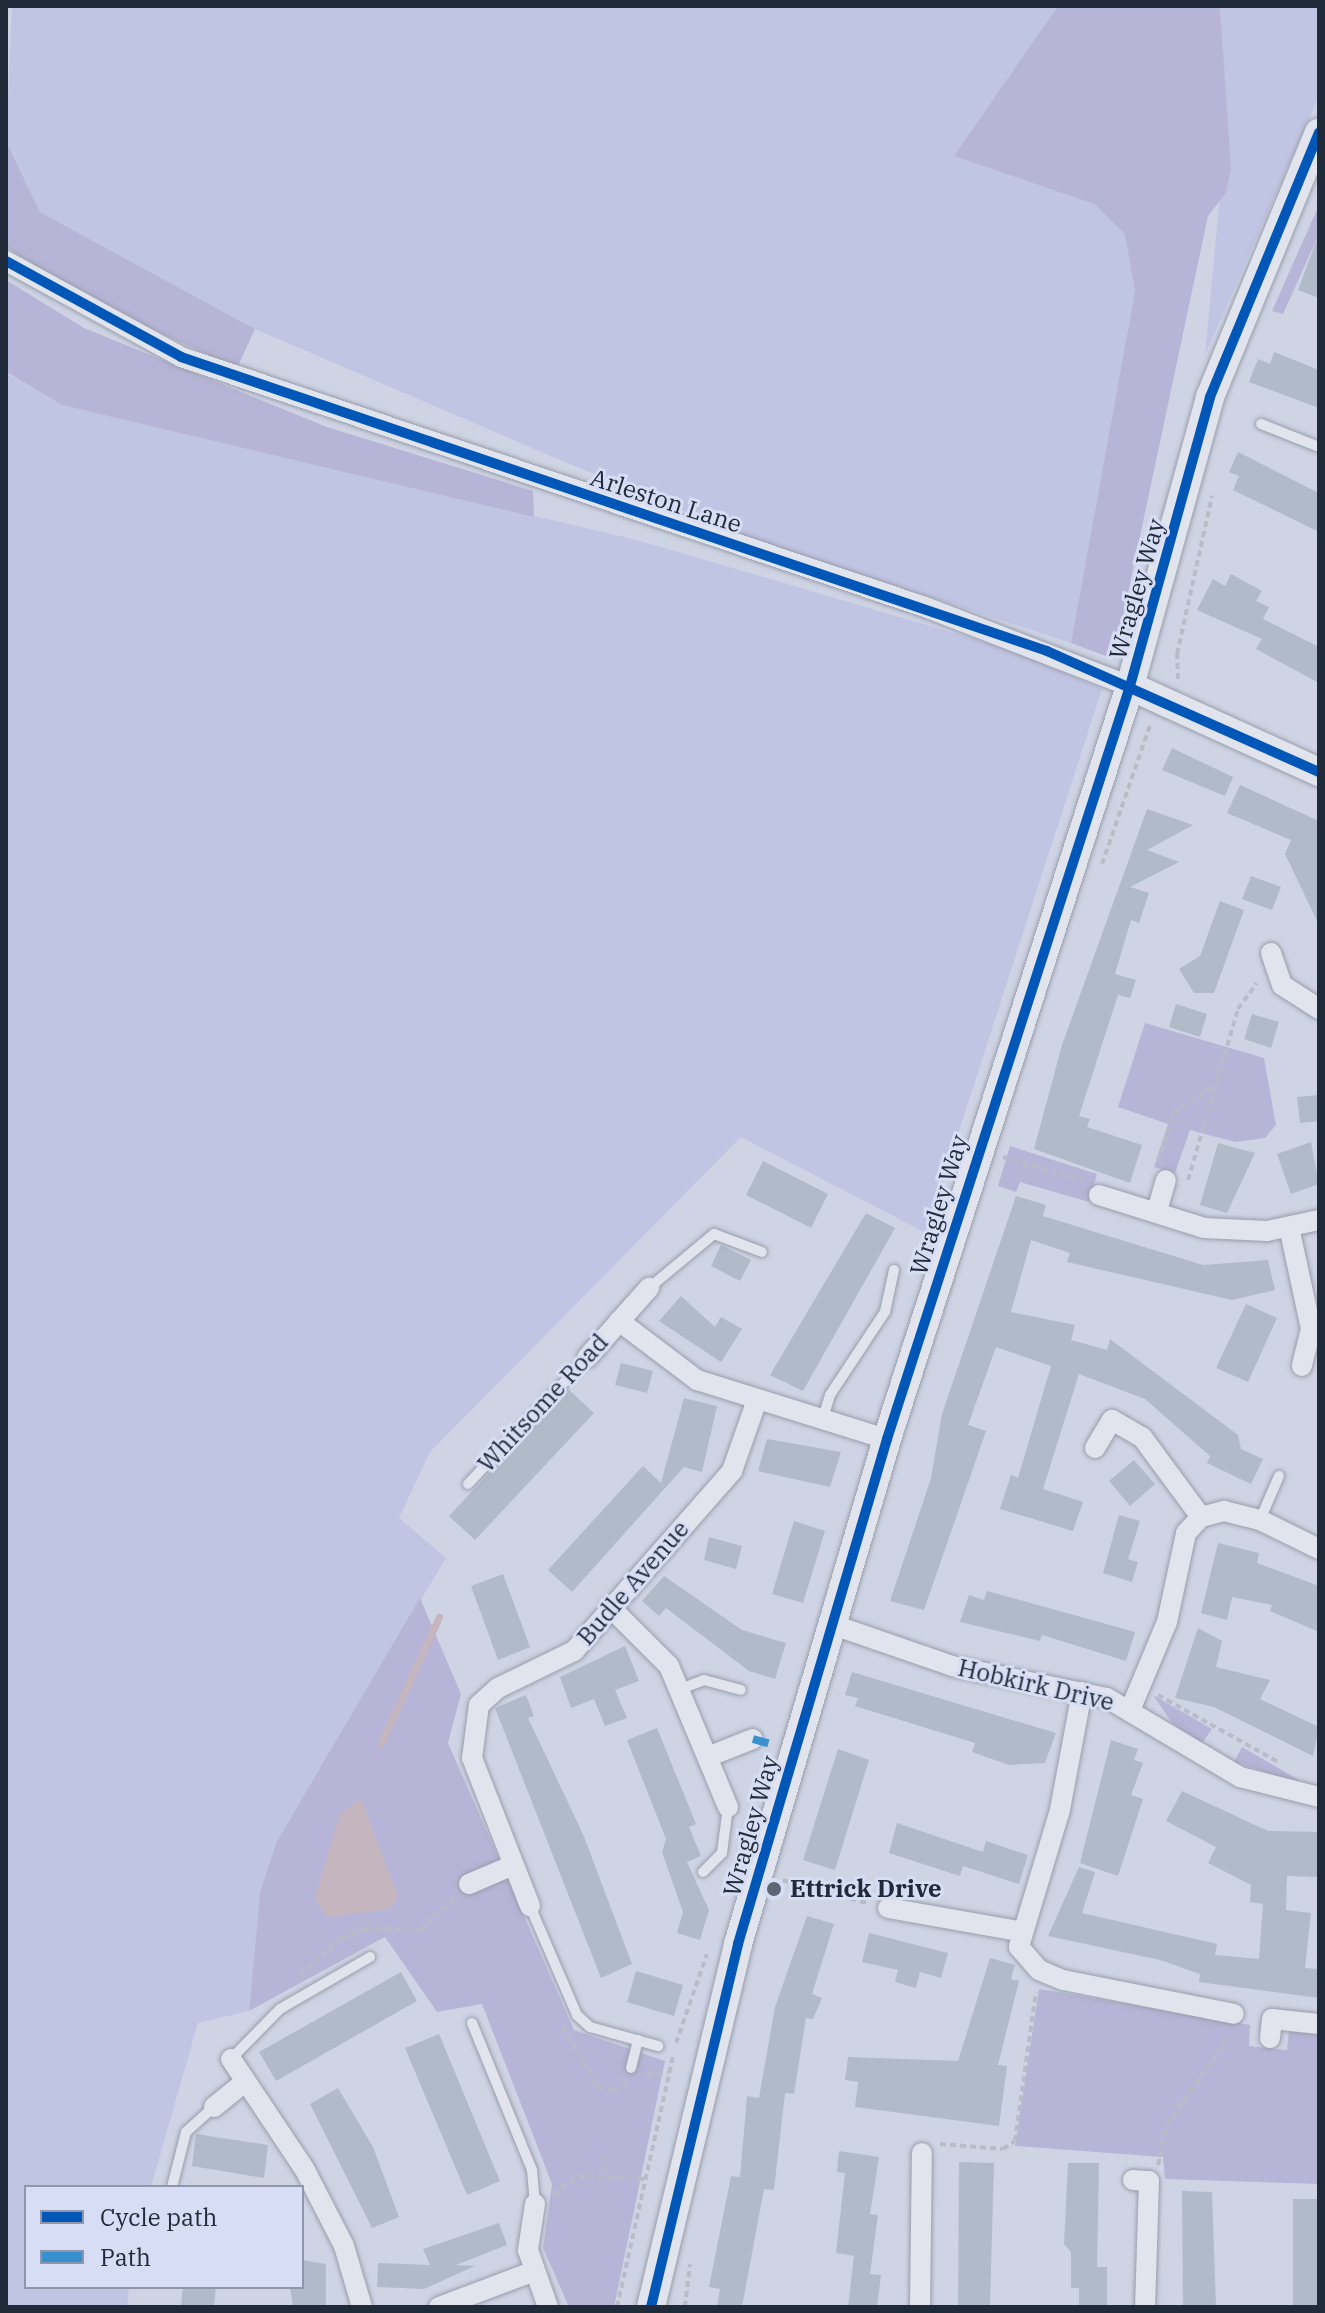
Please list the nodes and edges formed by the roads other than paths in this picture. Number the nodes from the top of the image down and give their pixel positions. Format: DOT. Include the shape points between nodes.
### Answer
graph roads {
  1 [pos="1319,133"];
  2 [pos="6,261"];
  3 [pos="1261,424"];
  4 [pos="1319,447"];
  5 [pos="1130,686"];
  6 [pos="1319,772"];
  7 [pos="1272,963"];
  8 [pos="1319,1009"];
  9 [pos="1159,1178"];
  10 [pos="1097,1189"];
  11 [pos="1157,1211"];
  12 [pos="1319,1220"];
  13 [pos="1289,1227"];
  14 [pos="762,1252"];
  15 [pos="894,1270"];
  16 [pos="649,1288"];
  17 [pos="619,1321"];
  18 [pos="587,1358"];
  19 [pos="1302,1366"];
  20 [pos="757,1400"];
  21 [pos="823,1418"];
  22 [pos="887,1439"];
  23 [pos="1095,1448"];
  24 [pos="1279,1476"];
  25 [pos="468,1484"];
  26 [pos="1201,1517"];
  27 [pos="1260,1520"];
  28 [pos="1319,1549"];
  29 [pos="610,1607"];
  30 [pos="831,1624"];
  31 [pos="678,1690"];
  32 [pos="741,1690"];
  33 [pos="1082,1692"];
  34 [pos="1131,1708"];
  35 [pos="753,1739"];
  36 [pos="710,1756"];
  37 [pos="1319,1797"];
  38 [pos="728,1807"];
  39 [pos="511,1866"];
  40 [pos="703,1872"];
  41 [pos="469,1888"];
  42 [pos="530,1906"];
  43 [pos="888,1908"];
  44 [pos="1019,1931"];
  45 [pos="370,1957"];
  46 [pos="1234,2014"];
  47 [pos="472,2023"];
  48 [pos="1319,2024"];
  49 [pos="1270,2038"];
  50 [pos="638,2040"];
  51 [pos="658,2046"];
  52 [pos="231,2059"];
  53 [pos="631,2068"];
  54 [pos="244,2083"];
  55 [pos="214,2107"];
  56 [pos="922,2153"];
  57 [pos="1141,2180"];
  58 [pos="173,2185"];
  59 [pos="534,2209"];
  60 [pos="532,2272"];
  61 [pos="362,2307"];
  62 [pos="439,2307"];
  63 [pos="548,2307"];
  64 [pos="651,2307"];
  65 [pos="920,2307"];
  66 [pos="1145,2307"];
  1 -- 5 [label="street, Wragley Way" via="1225,350"];
  2 -- 5 [label="street, Arleston Lane" via="181,357 925,607"];
  3 -- 4 [label="lane"];
  5 -- 6 [label="street, Arleston Lane"];
  5 -- 22 [label="street, Wragley Way" via="990,1153"];
  7 -- 8 [label="street" via="1293,997"];
  9 -- 11 [label="street"];
  10 -- 11 [label="street"];
  11 -- 13 [label="street" via="1225,1231"];
  12 -- 13 [label="street"];
  13 -- 19 [label="street" via="1311,1329"];
  14 -- 16 [label="lane, Whitsome Road" via="714,1234"];
  15 -- 21 [label="lane" via="885,1312 830,1395"];
  16 -- 17 [label="street, Whitsome Road"];
  17 -- 18 [label="street, Whitsome Road"];
  17 -- 20 [label="street, Whitsome Road" via="675,1368"];
  18 -- 25 [label="lane, Whitsome Road"];
  20 -- 21 [label="street, Whitsome Road"];
  20 -- 29 [label="street, Budle Avenue" via="732,1471"];
  21 -- 22 [label="street, Whitsome Road"];
  22 -- 30 [label="street, Wragley Way"];
  23 -- 26 [label="street" via="1112,1420 1142,1437"];
  24 -- 27 [label="lane"];
  26 -- 27 [label="street" via="1224,1511"];
  26 -- 34 [label="street" via="1186,1533 1167,1622"];
  27 -- 28 [label="street"];
  29 -- 31 [label="street" via="653,1647"];
  29 -- 39 [label="street, Budle Avenue" via="574,1651 498,1688 479,1705 472,1758"];
  30 -- 33 [label="street, Hobkirk Drive" via="952,1666"];
  30 -- 64 [label="street, Wragley Way" via="738,1944"];
  31 -- 32 [label="lane" via="704,1680"];
  31 -- 36 [label="street"];
  33 -- 34 [label="street, Hobkirk Drive"];
  33 -- 44 [label="street" via="1060,1810"];
  34 -- 37 [label="street, Hobkirk Drive" via="1240,1777"];
  35 -- 36 [label="street"];
  36 -- 38 [label="street"];
  38 -- 40 [label="lane" via="722,1853"];
  39 -- 41 [label="street"];
  39 -- 42 [label="street, Budle Avenue"];
  42 -- 50 [label="lane" via="577,2015 590,2027"];
  43 -- 44 [label="street"];
  44 -- 46 [label="street" via="1019,1947 1039,1970 1121,1996"];
  45 -- 52 [label="lane" via="280,2009"];
  47 -- 59 [label="lane" via="532,2170"];
  48 -- 49 [label="street" via="1272,2019"];
  50 -- 51 [label="lane"];
  50 -- 53 [label="lane"];
  52 -- 54 [label="street"];
  54 -- 55 [label="street"];
  54 -- 61 [label="street" via="305,2170 344,2246"];
  55 -- 58 [label="lane" via="186,2132"];
  56 -- 65 [label="street"];
  57 -- 66 [label="street"];
  59 -- 60 [label="street"];
  60 -- 62 [label="street"];
  60 -- 63 [label="street"];
}
